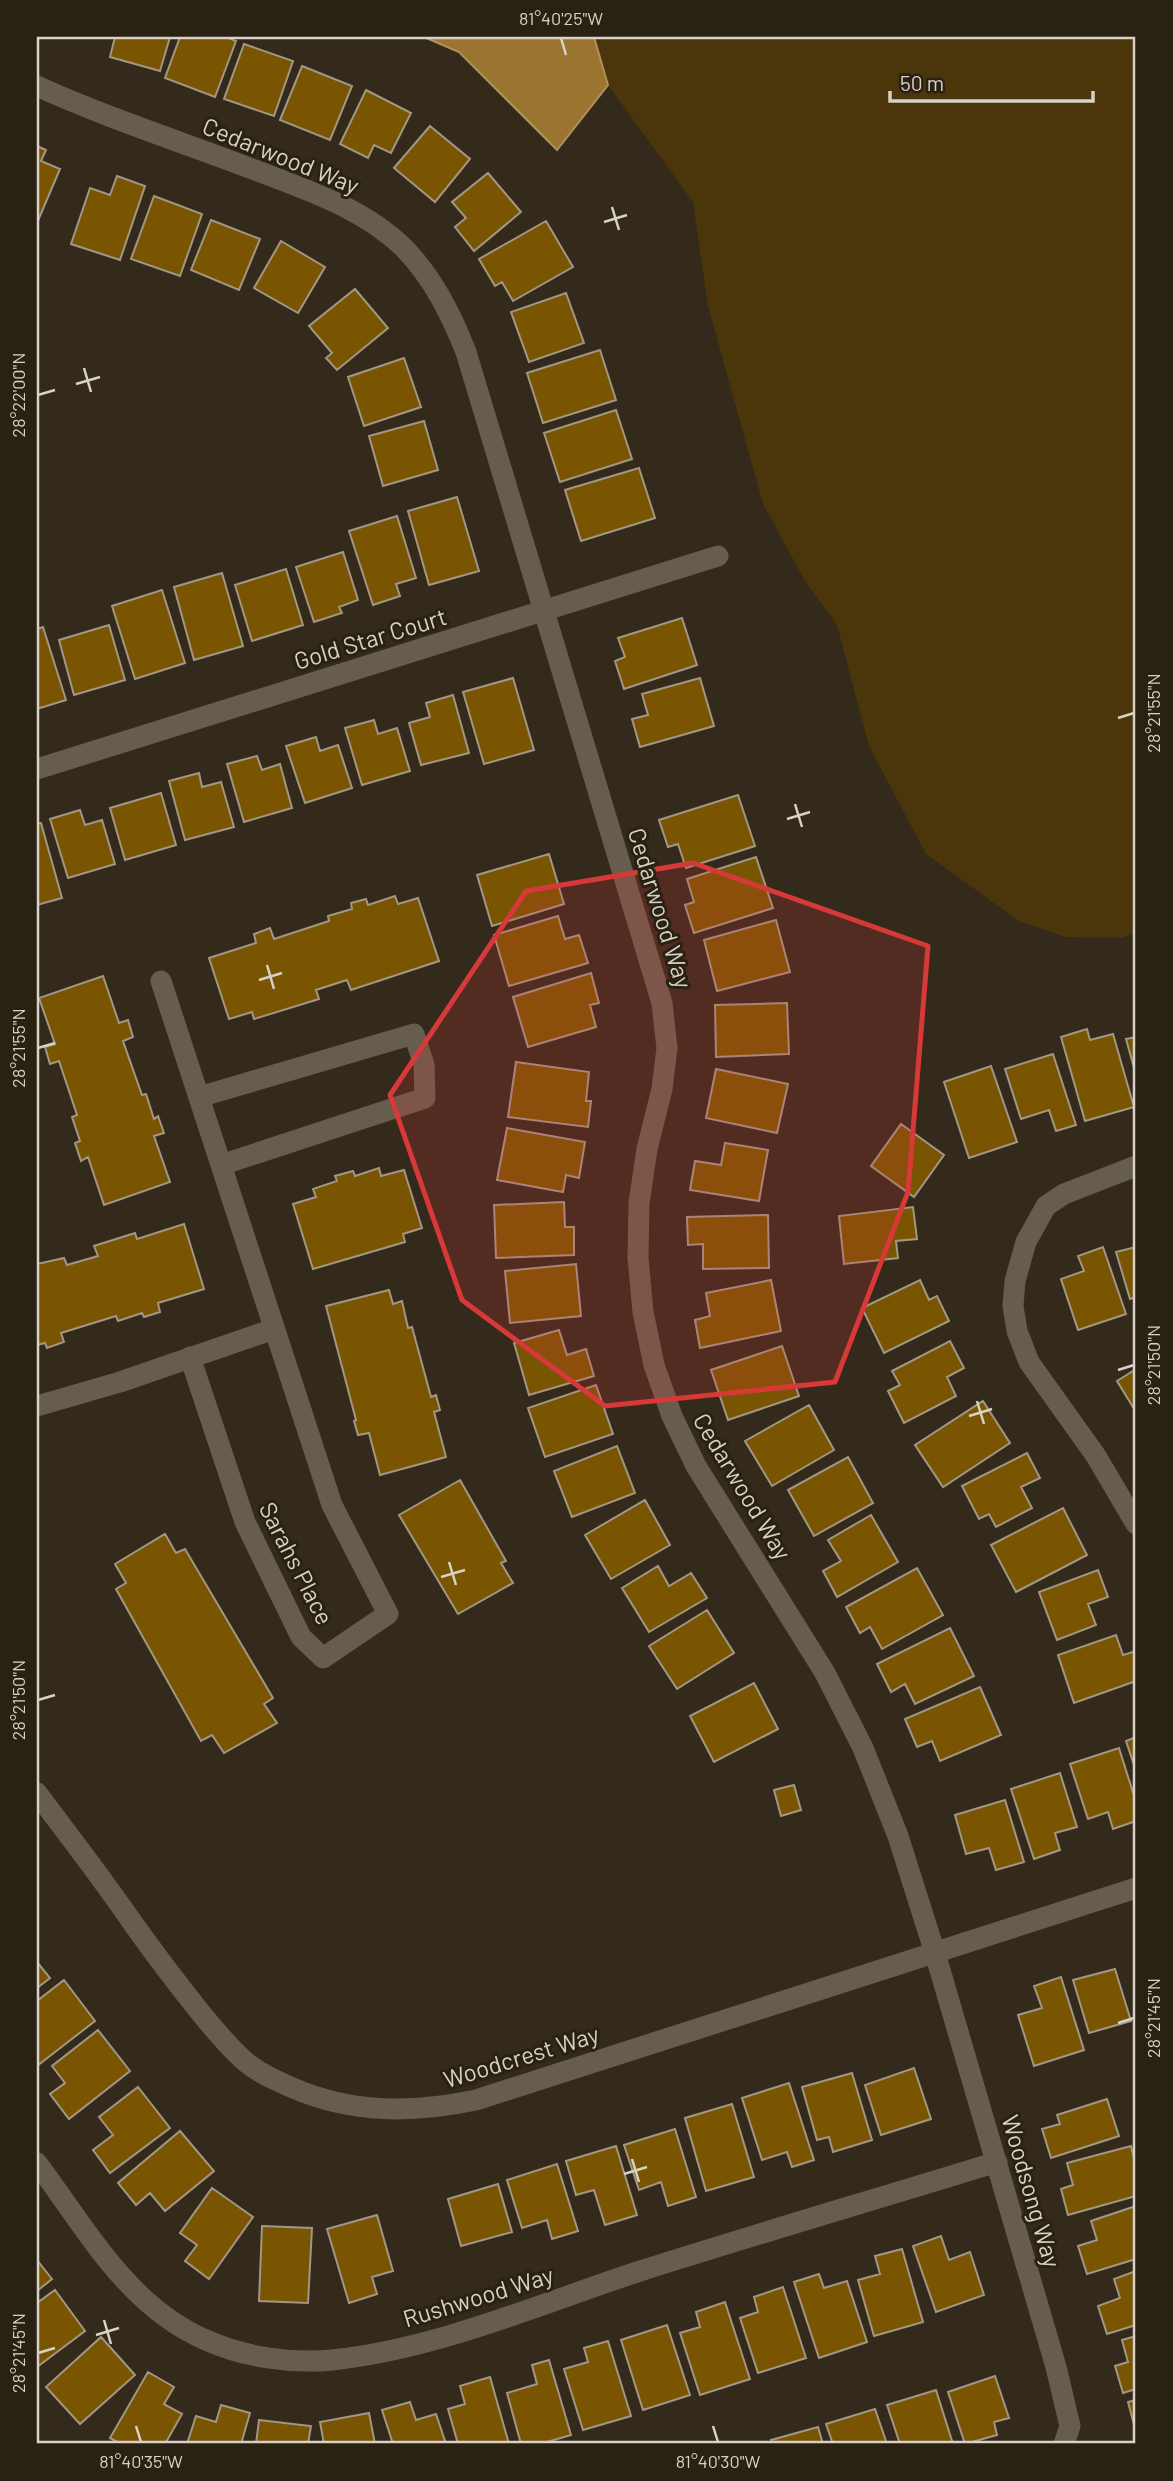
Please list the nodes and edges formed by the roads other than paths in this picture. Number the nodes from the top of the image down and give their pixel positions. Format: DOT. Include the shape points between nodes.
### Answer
graph roads {
  1 [pos="37,86"];
  2 [pos="718,556"];
  3 [pos="544,611"];
  4 [pos="37,769"];
  5 [pos="161,981"];
  6 [pos="199,1097"];
  7 [pos="221,1165"];
  8 [pos="1136,1166"];
  9 [pos="274,1329"];
  10 [pos="190,1357"];
  11 [pos="37,1406"];
  12 [pos="1136,1524"];
  13 [pos="37,1793"];
  14 [pos="1136,1888"];
  15 [pos="935,1953"];
  16 [pos="997,2162"];
  17 [pos="37,2164"];
  18 [pos="1065,2444"];
  1 -- 3 [label="street, Cedarwood Way" via="329,199 371,222 402,247 439,294 466,352"];
  2 -- 3 [label="street, Gold Star Court"];
  3 -- 4 [label="street, Gold Star Court"];
  3 -- 15 [label="street, Cedarwood Way" via="663,1003 667,1048 639,1203 643,1312 654,1365 696,1465 825,1673 863,1748 898,1836"];
  5 -- 6 [label="street, Sarahs Place"];
  6 -- 7 [label="street, Sarahs Place"];
  6 -- 7 [label="street" via="414,1034 421,1055 425,1098"];
  7 -- 9 [label="street, Sarahs Place"];
  8 -- 12 [label="street" via="1064,1194 1046,1206 1026,1242 1013,1306 1029,1362 1096,1456"];
  9 -- 10 [label="street"];
  9 -- 10 [label="street, Sarahs Place" via="332,1505 388,1614 323,1658 301,1636 245,1522"];
  10 -- 11 [label="street"];
  13 -- 15 [label="street, Woodcrest Way" via="220,2037 269,2078 348,2106 402,2110 477,2100"];
  14 -- 15 [label="street, Woodcrest Way"];
  15 -- 16 [label="street, Woodsong Way"];
  16 -- 17 [label="street, Rushwood Way" via="465,2330 372,2355 328,2360 284,2360 246,2353 177,2325 99,2251"];
  16 -- 18 [label="street, Woodsong Way" via="1056,2367 1070,2427"];
}
